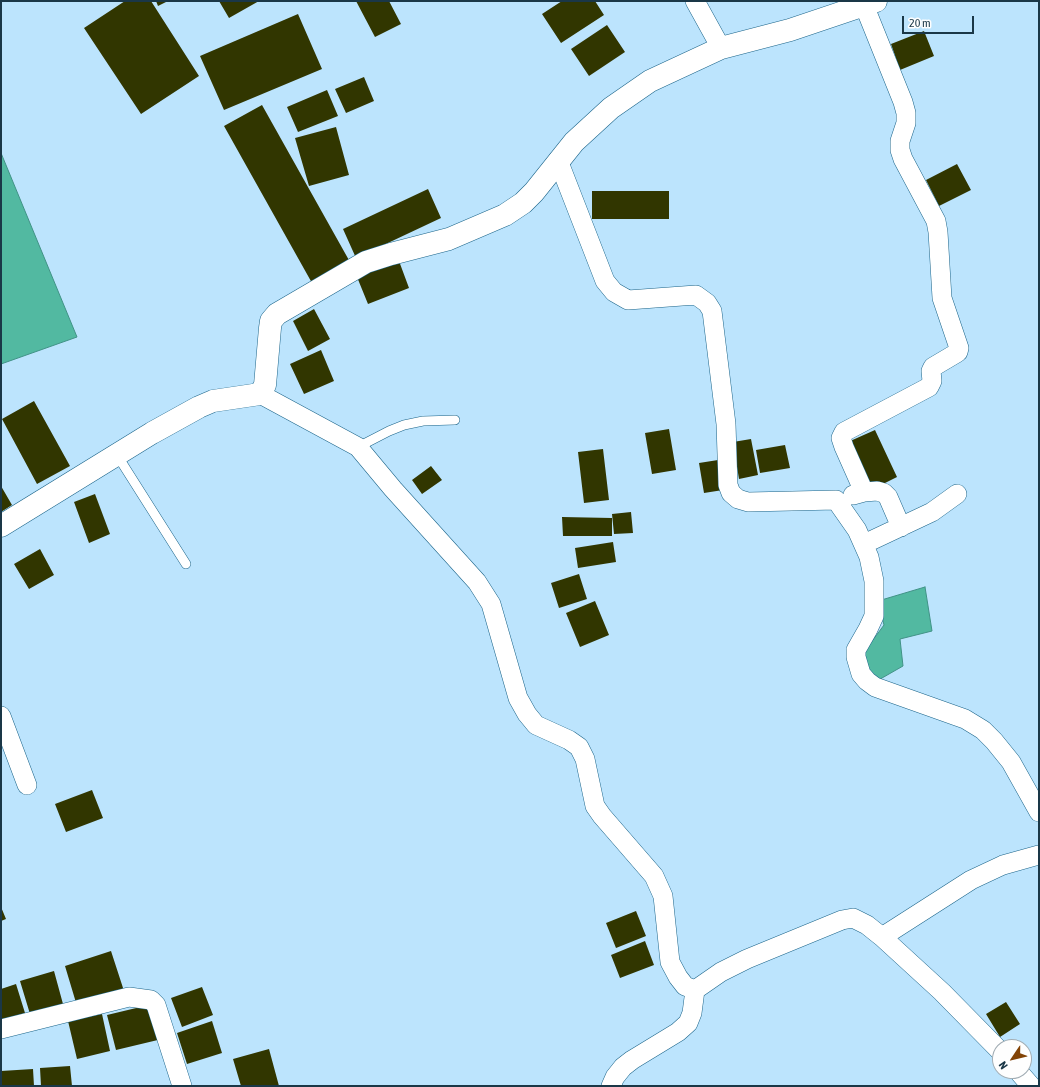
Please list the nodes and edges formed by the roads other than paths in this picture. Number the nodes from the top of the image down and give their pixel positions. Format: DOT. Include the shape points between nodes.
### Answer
graph roads {
  1 [pos="694,1"];
  2 [pos="870,3"];
  3 [pos="721,48"];
  4 [pos="558,160"];
  5 [pos="260,394"];
  6 [pos="455,420"];
  7 [pos="358,447"];
  8 [pos="117,455"];
  9 [pos="864,492"];
  10 [pos="957,494"];
  11 [pos="836,500"];
  12 [pos="1,526"];
  13 [pos="902,526"];
  14 [pos="864,544"];
  15 [pos="186,564"];
  16 [pos="1,716"];
  17 [pos="27,785"];
  18 [pos="1039,812"];
  19 [pos="1039,854"];
  20 [pos="882,937"];
  21 [pos="694,990"];
  22 [pos="1,1029"];
  23 [pos="992,1043"];
  24 [pos="182,1086"];
  25 [pos="611,1086"];
  1 -- 3 [label="street"];
  2 -- 3 [label="street" via="790,30"];
  2 -- 9 [label="street" via="906,113 900,150 936,221 942,298 959,348 958,352 933,367 929,387 844,432 841,438 844,447"];
  3 -- 4 [label="street" via="650,81 611,108"];
  4 -- 5 [label="street" via="534,192 505,215 449,239 366,262 277,314 271,321 265,385"];
  4 -- 11 [label="street" via="605,281 614,292 628,300 696,295 710,307 726,424 728,486 731,493 738,499 748,502"];
  5 -- 7 [label="street"];
  5 -- 8 [label="street" via="213,401 198,407"];
  6 -- 7 [label="lane" via="423,421 404,425"];
  7 -- 21 [label="street" via="477,582 490,604 518,698 536,725 569,740 579,748 585,759 595,806 654,876 663,896 670,962 685,986"];
  8 -- 12 [label="street"];
  8 -- 15 [label="lane"];
  9 -- 11 [label="street"];
  9 -- 13 [label="street" via="884,493"];
  10 -- 13 [label="street" via="932,512"];
  11 -- 14 [label="street"];
  13 -- 14 [label="street"];
  14 -- 18 [label="street" via="874,581 875,601 874,616 856,650 861,674 875,687 965,719 983,730 1011,762"];
  16 -- 17 [label="street"];
  19 -- 20 [label="street" via="1003,865 971,880"];
  20 -- 21 [label="street" via="853,918 842,920 747,959"];
  20 -- 23 [label="street"];
  21 -- 25 [label="street" via="688,1023 628,1063 615,1077"];
  22 -- 24 [label="street" via="129,997 151,1000 156,1005"];
}
